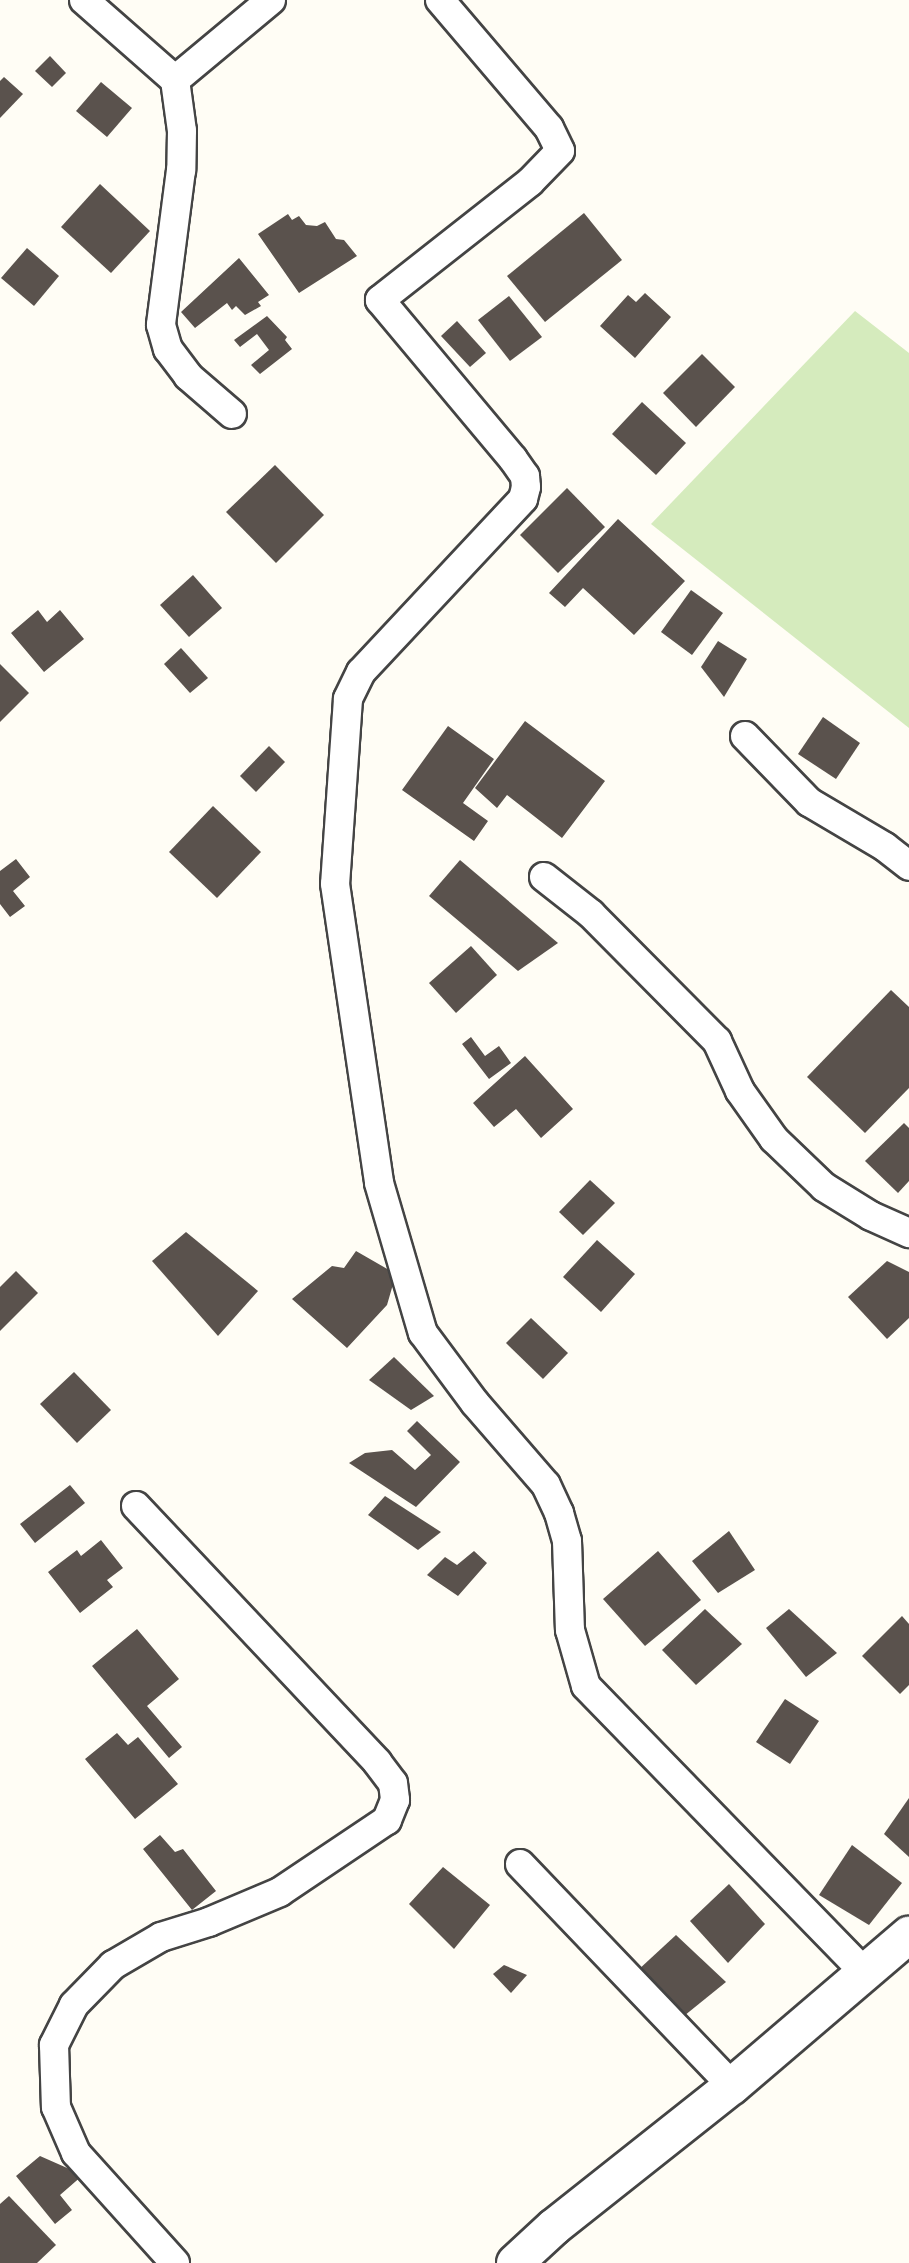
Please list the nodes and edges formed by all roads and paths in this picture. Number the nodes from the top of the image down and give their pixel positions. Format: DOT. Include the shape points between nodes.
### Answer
graph roads {
  1 [pos="84,0"];
  2 [pos="271,0"];
  3 [pos="440,0"];
  4 [pos="175,80"];
  5 [pos="232,414"];
  6 [pos="745,736"];
  7 [pos="909,866"];
  8 [pos="544,877"];
  9 [pos="909,1233"];
  10 [pos="136,1506"];
  11 [pos="520,1864"];
  12 [pos="909,1935"];
  13 [pos="865,1973"];
  14 [pos="732,2086"];
  15 [pos="175,2263"];
  16 [pos="515,2263"];
  1 -- 4 [label="street"];
  2 -- 4 [label="street"];
  3 -- 13 [label="street" via="549,128 560,151 530,182 380,300 513,459 526,487 523,499 361,672 348,699 335,884 379,1183 423,1333 546,1485 559,1513 567,1541 570,1630 586,1686"];
  4 -- 5 [label="street" via="181,170 161,325 168,349 188,376"];
  6 -- 7 [label="street" via="809,802"];
  8 -- 9 [label="street" via="591,914 717,1041 740,1091 774,1139 824,1187"];
  10 -- 15 [label="street" via="377,1762 393,1783 395,1800 387,1820 280,1892 161,1937 113,1965 74,2005 54,2045 56,2107 76,2153"];
  11 -- 14 [label="street"];
  12 -- 13 [label="street"];
  13 -- 14 [label="street"];
  14 -- 16 [label="street"];
}
